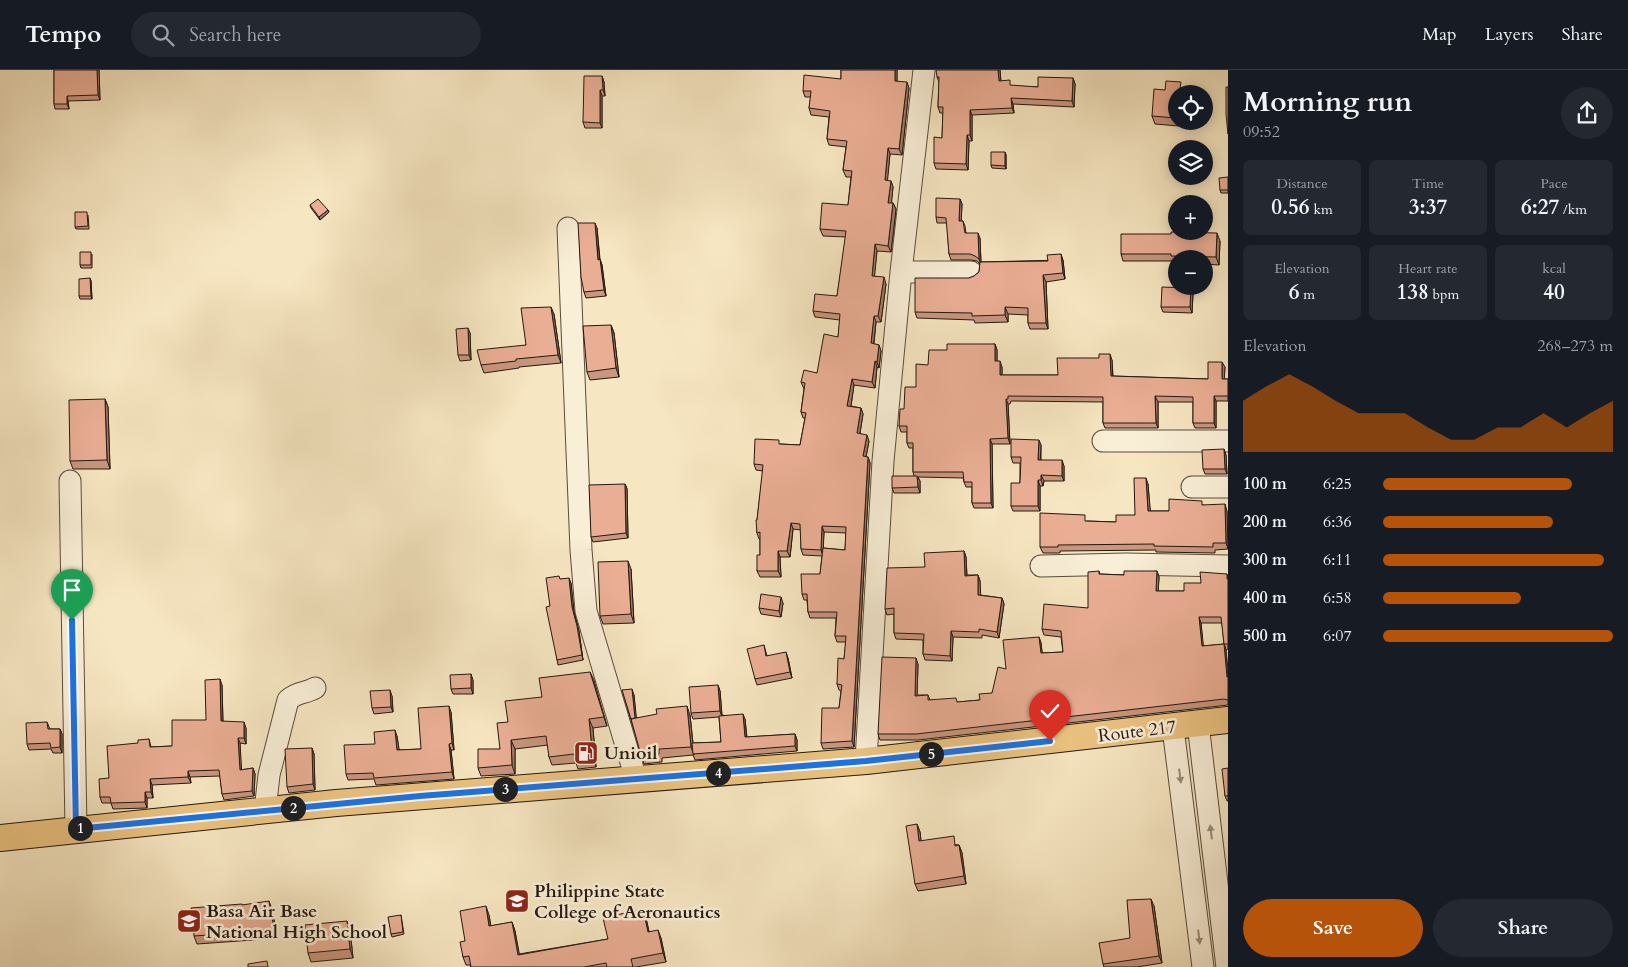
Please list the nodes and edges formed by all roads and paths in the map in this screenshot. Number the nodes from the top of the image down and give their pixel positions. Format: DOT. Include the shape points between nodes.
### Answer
graph roads {
  1 [pos="924,70"];
  2 [pos="568,228"];
  3 [pos="901,272"];
  4 [pos="971,272"];
  5 [pos="1103,441"];
  6 [pos="1228,442"];
  7 [pos="70,481"];
  8 [pos="1192,487"];
  9 [pos="1228,487"];
  10 [pos="1041,566"];
  11 [pos="1228,566"];
  12 [pos="315,688"];
  13 [pos="1228,720"];
  14 [pos="1198,724"];
  15 [pos="1173,728"];
  16 [pos="866,761"];
  17 [pos="636,779"];
  18 [pos="265,810"];
  19 [pos="76,829"];
  20 [pos="0,838"];
  21 [pos="1221,862"];
  22 [pos="1203,967"];
  23 [pos="1227,967"];
  1 -- 3 [label="street"];
  2 -- 17 [label="street" via="586,611"];
  3 -- 4 [label="street"];
  3 -- 16 [label="street" via="883,461"];
  5 -- 6 [label="street"];
  7 -- 19 [label="street"];
  8 -- 9 [label="street"];
  10 -- 11 [label="street"];
  12 -- 18 [label="street" via="294,694 288,700 269,775"];
  13 -- 14 [label="main road, Route 217"];
  14 -- 15 [label="main road, Route 217"];
  21 -- 14 [label="street, one-way"];
  15 -- 16 [label="main road, Route 217"];
  15 -- 22 [label="street, one-way"];
  16 -- 17 [label="main road, Route 217"];
  17 -- 18 [label="main road, Route 217"];
  18 -- 19 [label="main road, Route 217"];
  19 -- 20 [label="main road, Route 217"];
  21 -- 23 [label="street"];
}
